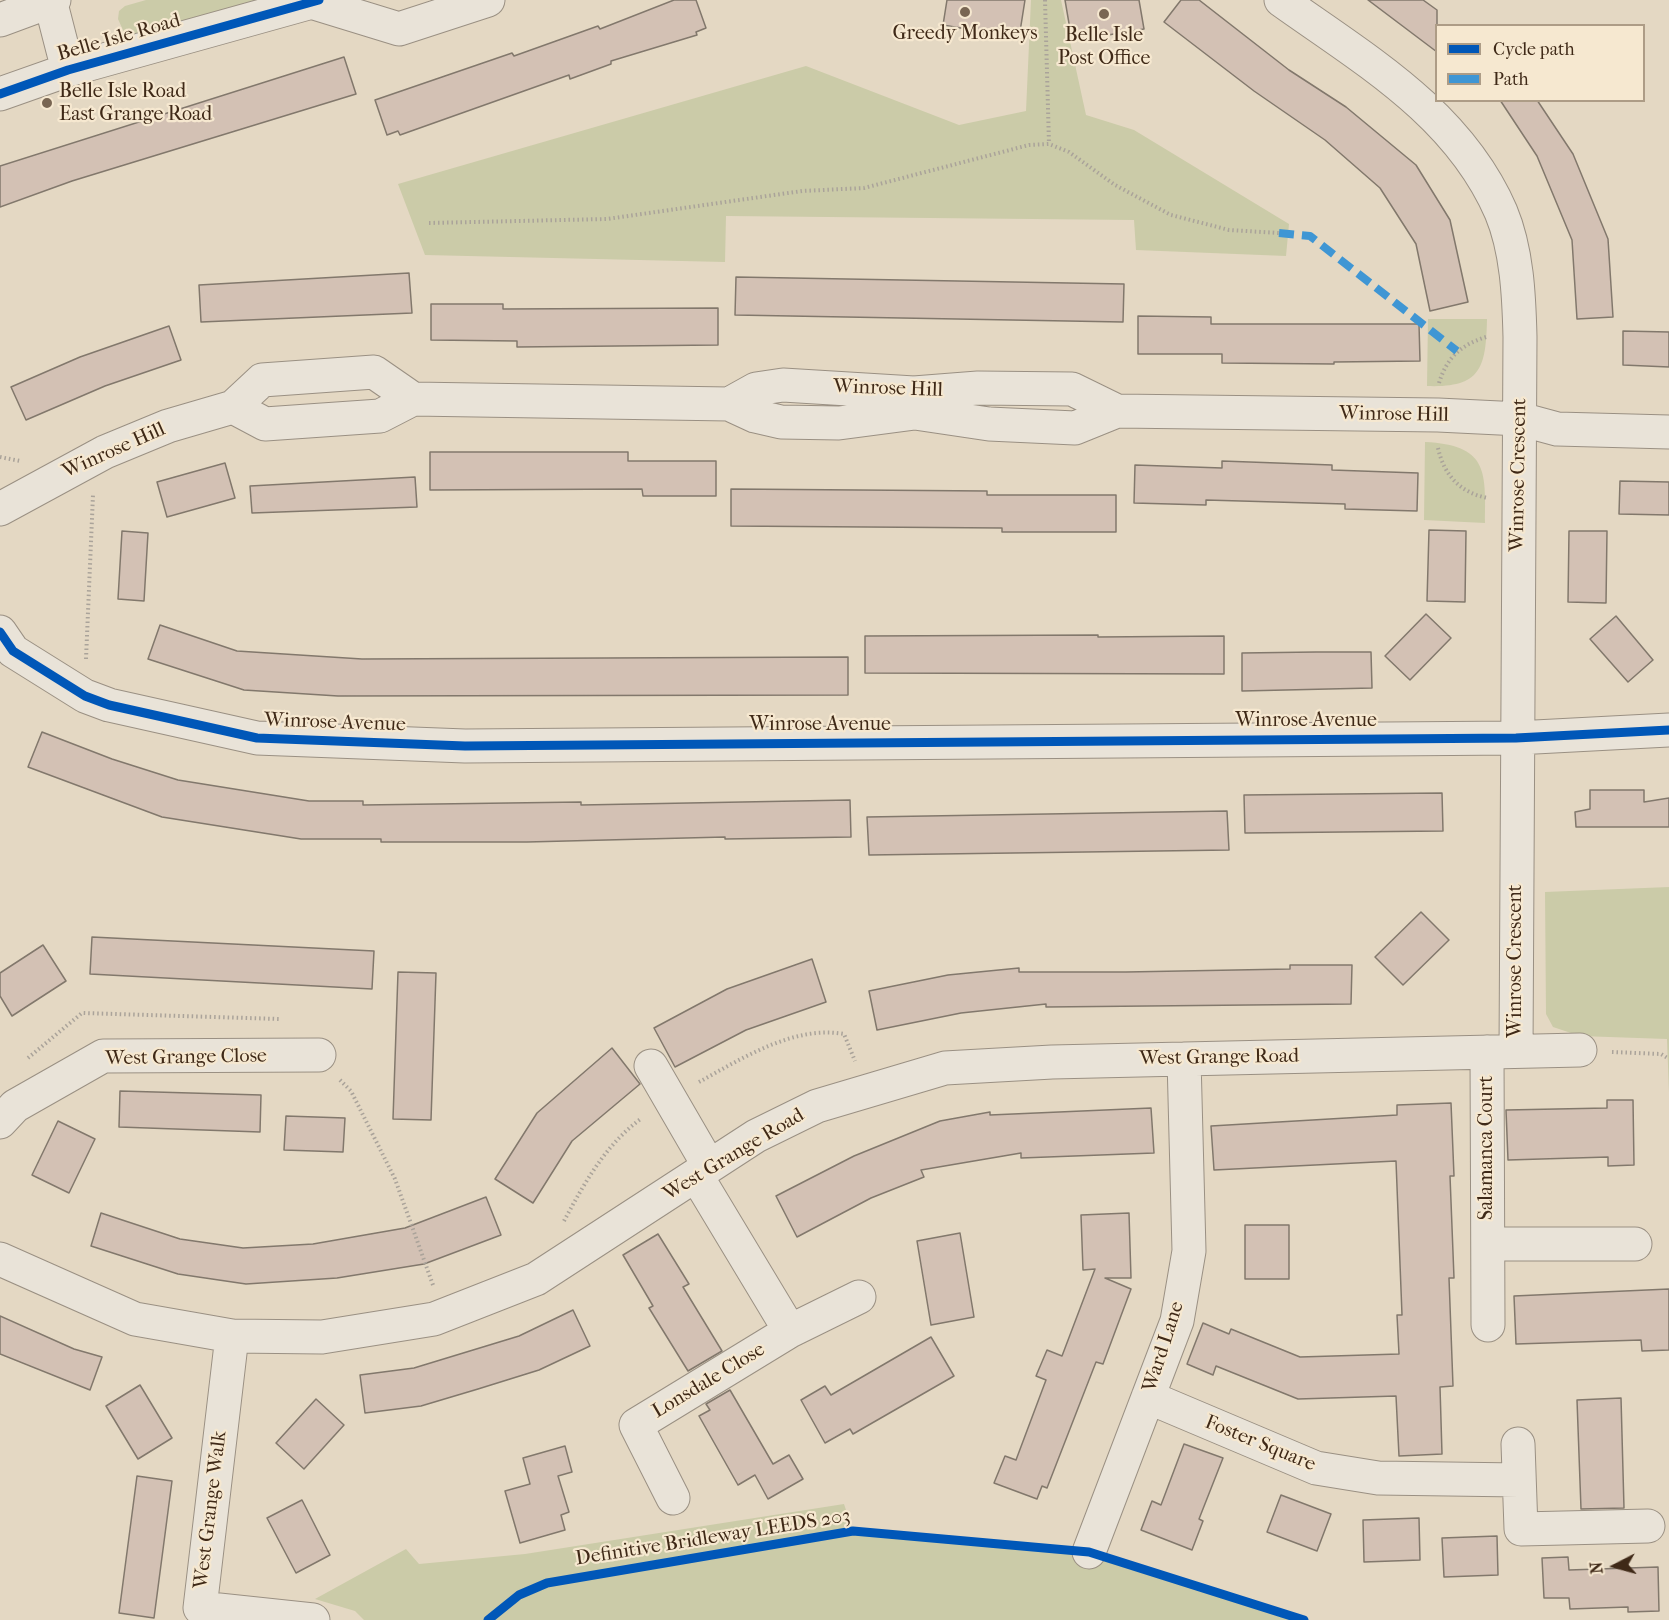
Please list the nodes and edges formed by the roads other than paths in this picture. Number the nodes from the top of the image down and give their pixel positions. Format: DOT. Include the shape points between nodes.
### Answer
graph roads {
  1 [pos="51,0"];
  2 [pos="488,0"];
  3 [pos="1281,0"];
  4 [pos="315,1"];
  5 [pos="0,20"];
  6 [pos="68,70"];
  7 [pos="0,94"];
  8 [pos="413,399"];
  9 [pos="233,407"];
  10 [pos="1520,419"];
  11 [pos="1669,432"];
  12 [pos="0,509"];
  13 [pos="4,649"];
  14 [pos="1669,730"];
  15 [pos="1516,738"];
  16 [pos="1580,1050"];
  17 [pos="1501,1051"];
  18 [pos="319,1055"];
  19 [pos="1185,1059"];
  20 [pos="651,1066"];
  21 [pos="0,1122"];
  22 [pos="703,1171"];
  23 [pos="1488,1244"];
  24 [pos="1635,1244"];
  25 [pos="0,1259"];
  26 [pos="859,1297"];
  27 [pos="1488,1325"];
  28 [pos="790,1331"];
  29 [pos="232,1336"];
  30 [pos="1148,1397"];
  31 [pos="1518,1444"];
  32 [pos="1519,1480"];
  33 [pos="673,1498"];
  34 [pos="1648,1526"];
  35 [pos="1089,1552"];
  36 [pos="313,1620"];
  1 -- 5 [label="street"];
  1 -- 6 [label="street"];
  2 -- 4 [label="street, Belle Isle Road" via="399,28"];
  3 -- 10 [label="street, Winrose Crescent" via="1411,93 1446,126 1501,212 1515,260"];
  4 -- 6 [label="street, Belle Isle Road"];
  6 -- 7 [label="street, Belle Isle Road"];
  8 -- 9 [label="street, Winrose Hill" via="380,416 265,424"];
  8 -- 9 [label="street, Winrose Hill" via="374,372 262,380"];
  8 -- 10 [label="street, Winrose Hill" via="729,404 781,422 839,423 915,403 990,424 1075,428 1117,411"];
  9 -- 12 [label="street, Winrose Hill" via="168,426 94,457"];
  10 -- 11 [label="street, Winrose Hill" via="1557,429"];
  10 -- 15 [label="street, Winrose Crescent"];
  13 -- 15 [label="street, Winrose Avenue" via="85,696 109,705 257,738 465,746"];
  14 -- 15 [label="street, Winrose Avenue"];
  15 -- 17 [label="street, Winrose Crescent"];
  16 -- 17 [label="street, West Grange Road"];
  17 -- 19 [label="street, West Grange Road"];
  17 -- 23 [label="street, Salamanca Court"];
  18 -- 21 [label="street, West Grange Close" via="103,1056 15,1107"];
  19 -- 22 [label="street, West Grange Road" via="945,1068 817,1106 756,1136"];
  19 -- 30 [label="street, Ward Lane" via="1189,1251 1178,1321"];
  20 -- 22 [label="street"];
  22 -- 28 [label="street"];
  22 -- 29 [label="street, West Grange Road" via="536,1279 444,1315 322,1336"];
  23 -- 24 [label="street, Salamanca Court"];
  23 -- 27 [label="street, Salamanca Court"];
  25 -- 29 [label="street, West Grange Road" via="135,1319"];
  26 -- 28 [label="street, Lonsdale Close"];
  28 -- 33 [label="street, Lonsdale Close" via="636,1425"];
  29 -- 36 [label="street, West Grange Walk" via="200,1608"];
  30 -- 32 [label="street, Foster Square" via="1316,1468 1378,1478"];
  30 -- 35 [label="street, Ward Lane"];
  31 -- 32 [label="street"];
  32 -- 34 [label="street" via="1521,1529"];
}
